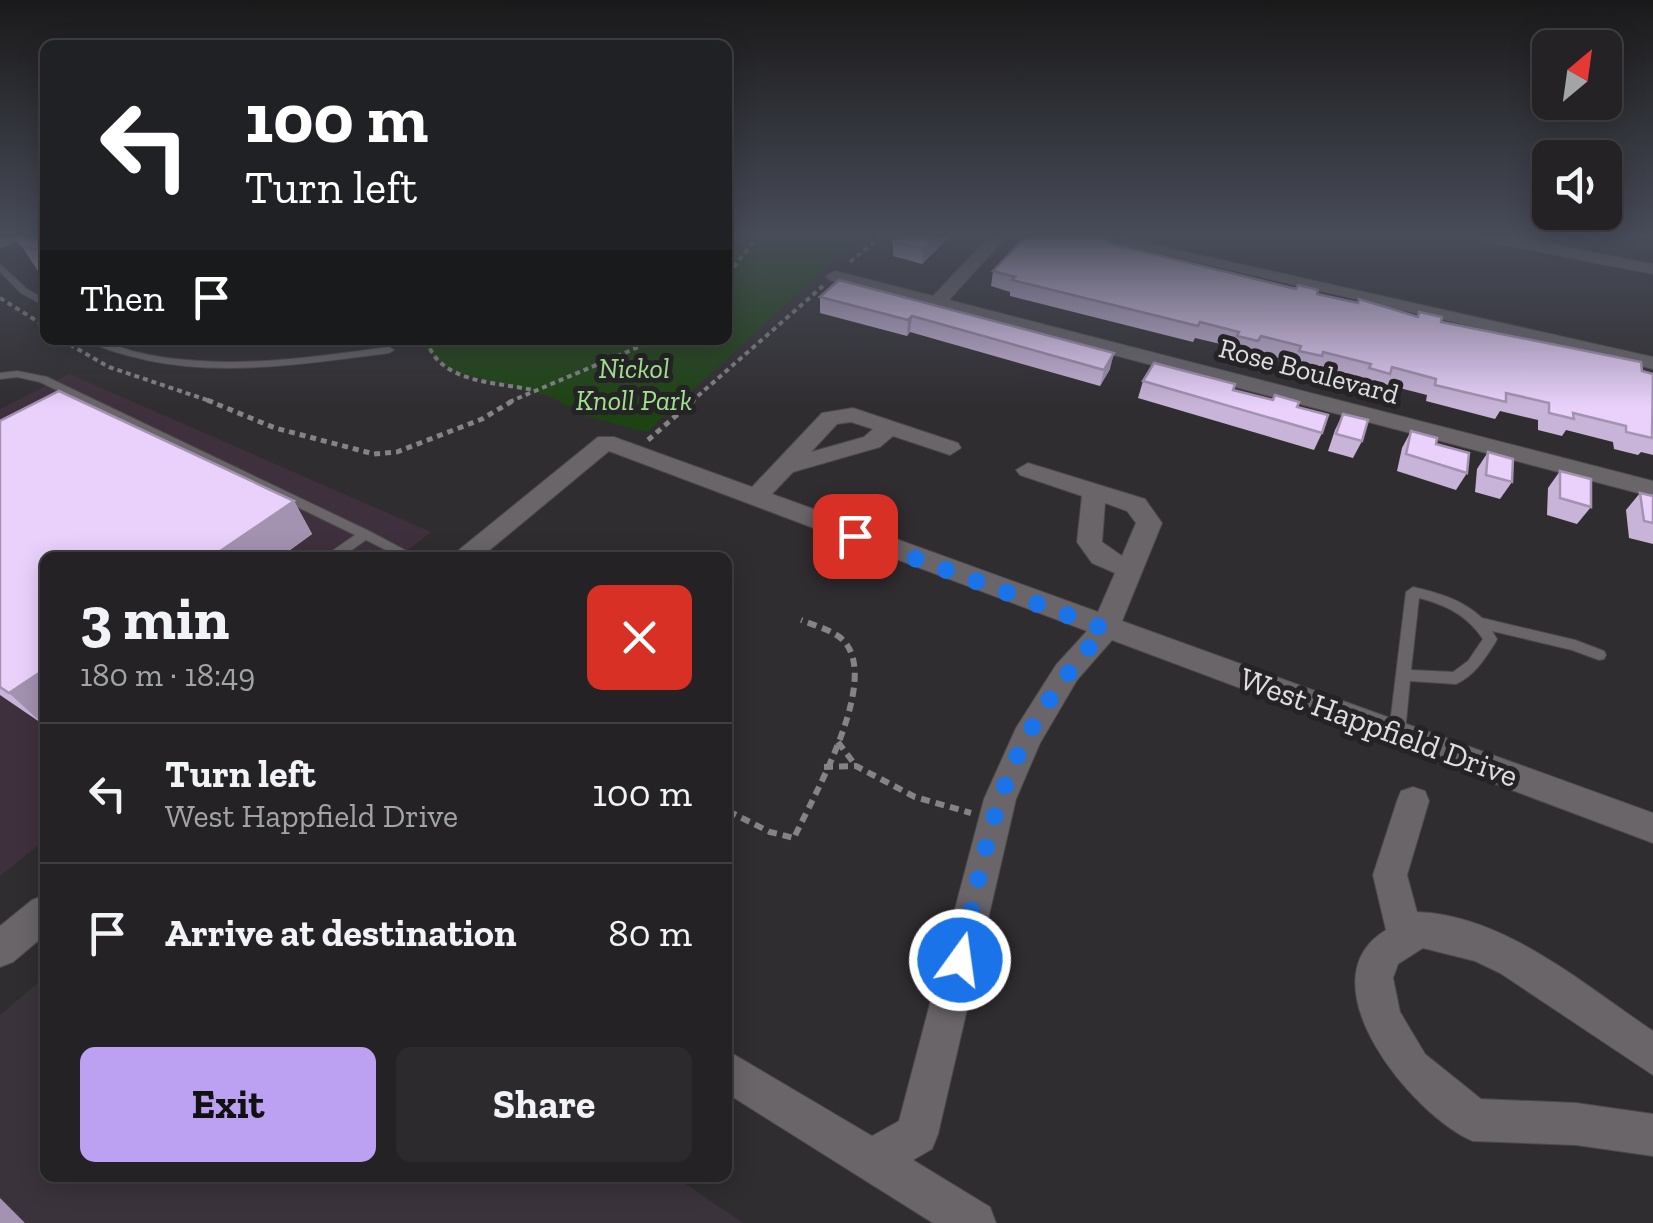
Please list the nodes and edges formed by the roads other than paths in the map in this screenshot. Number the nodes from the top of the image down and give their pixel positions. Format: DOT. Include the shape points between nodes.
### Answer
graph roads {
  1 [pos="902,293"];
  2 [pos="946,293"];
  3 [pos="1345,293"];
  4 [pos="937,302"];
  5 [pos="106,345"];
  6 [pos="389,350"];
  7 [pos="1653,363"];
  8 [pos="0,376"];
  9 [pos="890,427"];
  10 [pos="950,448"];
  11 [pos="785,466"];
  12 [pos="1028,470"];
  13 [pos="1653,489"];
  14 [pos="1095,492"];
  15 [pos="755,498"];
  16 [pos="365,534"];
  17 [pos="341,552"];
  18 [pos="402,552"];
  19 [pos="469,552"];
  20 [pos="1130,568"];
  21 [pos="1481,623"];
  22 [pos="1105,629"];
  23 [pos="1599,656"];
  24 [pos="1404,674"];
  25 [pos="1397,732"];
  26 [pos="1413,801"];
  27 [pos="1653,828"];
  28 [pos="40,916"];
  29 [pos="1406,938"];
  30 [pos="0,948"];
  31 [pos="1653,1055"];
  32 [pos="732,1074"];
  33 [pos="1653,1135"];
  34 [pos="870,1161"];
  35 [pos="974,1223"];
  1 -- 4 [label="street, Rose Boulevard"];
  2 -- 4 [label="street"];
  3 -- 7 [label="street"];
  4 -- 13 [label="street, Rose Boulevard"];
  5 -- 6 [label="lane" via="140,357 213,364 278,364"];
  8 -- 16 [label="lane" via="43,379"];
  9 -- 10 [label="street"];
  9 -- 11 [label="street" via="872,442"];
  9 -- 11 [label="street" via="839,414"];
  11 -- 15 [label="street"];
  12 -- 14 [label="street"];
  14 -- 20 [label="street" via="1089,546 1095,555"];
  14 -- 20 [label="street" via="1146,514"];
  15 -- 19 [label="street, West Happfield Drive" via="606,442"];
  15 -- 22 [label="street, West Happfield Drive"];
  16 -- 17 [label="lane"];
  16 -- 18 [label="lane"];
  20 -- 22 [label="street"];
  21 -- 23 [label="lane"];
  21 -- 24 [label="lane" via="1490,640 1456,678"];
  21 -- 24 [label="lane" via="1462,606 1413,592"];
  22 -- 25 [label="street, West Happfield Drive"];
  22 -- 34 [label="street" via="1066,673 1026,737 994,820 917,1134"];
  24 -- 25 [label="lane"];
  25 -- 27 [label="street, West Happfield Drive"];
  26 -- 29 [label="street, West Happfield Drive" via="1390,875"];
  28 -- 30 [label="street"];
  29 -- 31 [label="street" via="1420,930 1480,944"];
  29 -- 33 [label="street" via="1383,952 1374,978 1382,1018 1411,1068 1473,1120"];
  32 -- 34 [label="street"];
  34 -- 35 [label="street"];
}
